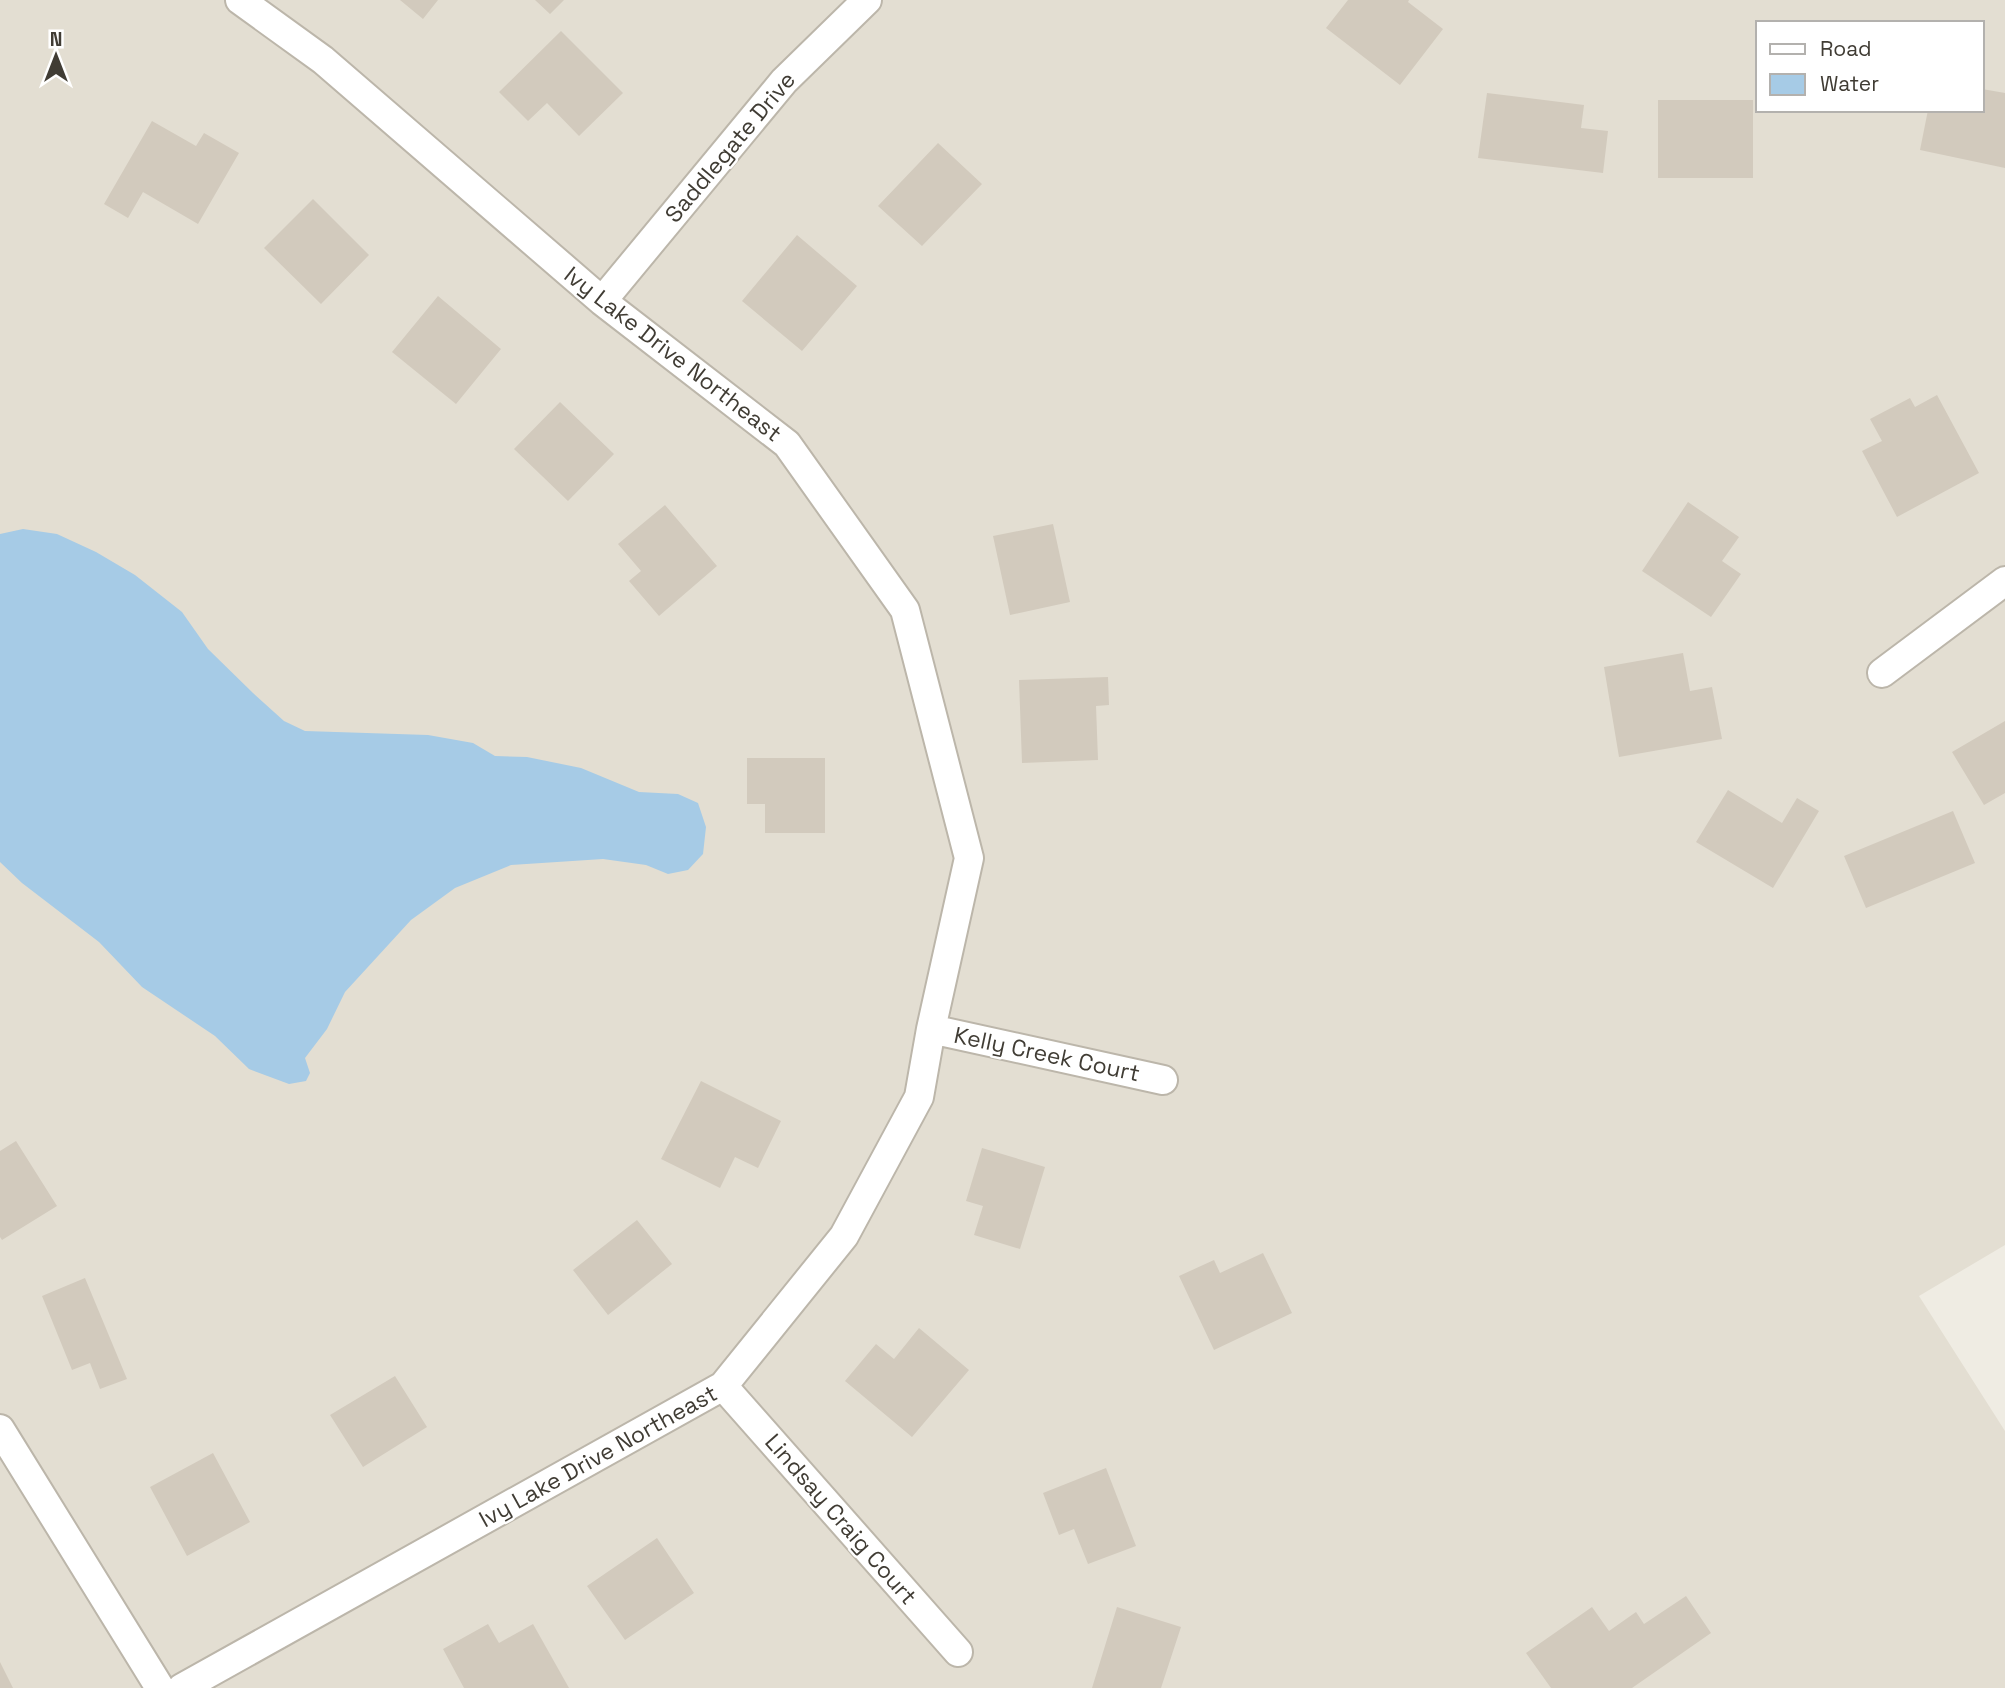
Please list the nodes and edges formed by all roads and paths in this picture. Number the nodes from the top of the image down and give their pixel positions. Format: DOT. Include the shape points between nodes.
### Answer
graph roads {
  1 [pos="240,0"];
  2 [pos="867,0"];
  3 [pos="601,301"];
  4 [pos="2005,581"];
  5 [pos="1882,673"];
  6 [pos="931,1029"];
  7 [pos="1163,1080"];
  8 [pos="723,1386"];
  9 [pos="0,1429"];
  10 [pos="958,1652"];
  11 [pos="160,1688"];
  12 [pos="182,1688"];
  1 -- 3 [label="street, Ivy Lake Drive Northeast" via="323,60"];
  2 -- 3 [label="street, Saddlegate Drive" via="784,80"];
  3 -- 6 [label="street, Ivy Lake Drive Northeast" via="787,444 905,610 969,858"];
  4 -- 5 [label="street"];
  6 -- 7 [label="street, Kelly Creek Court"];
  6 -- 8 [label="street, Ivy Lake Drive Northeast" via="919,1097 844,1236"];
  8 -- 10 [label="street, Lindsay Craig Court"];
  8 -- 12 [label="street, Ivy Lake Drive Northeast"];
  9 -- 11 [label="street"];
}
